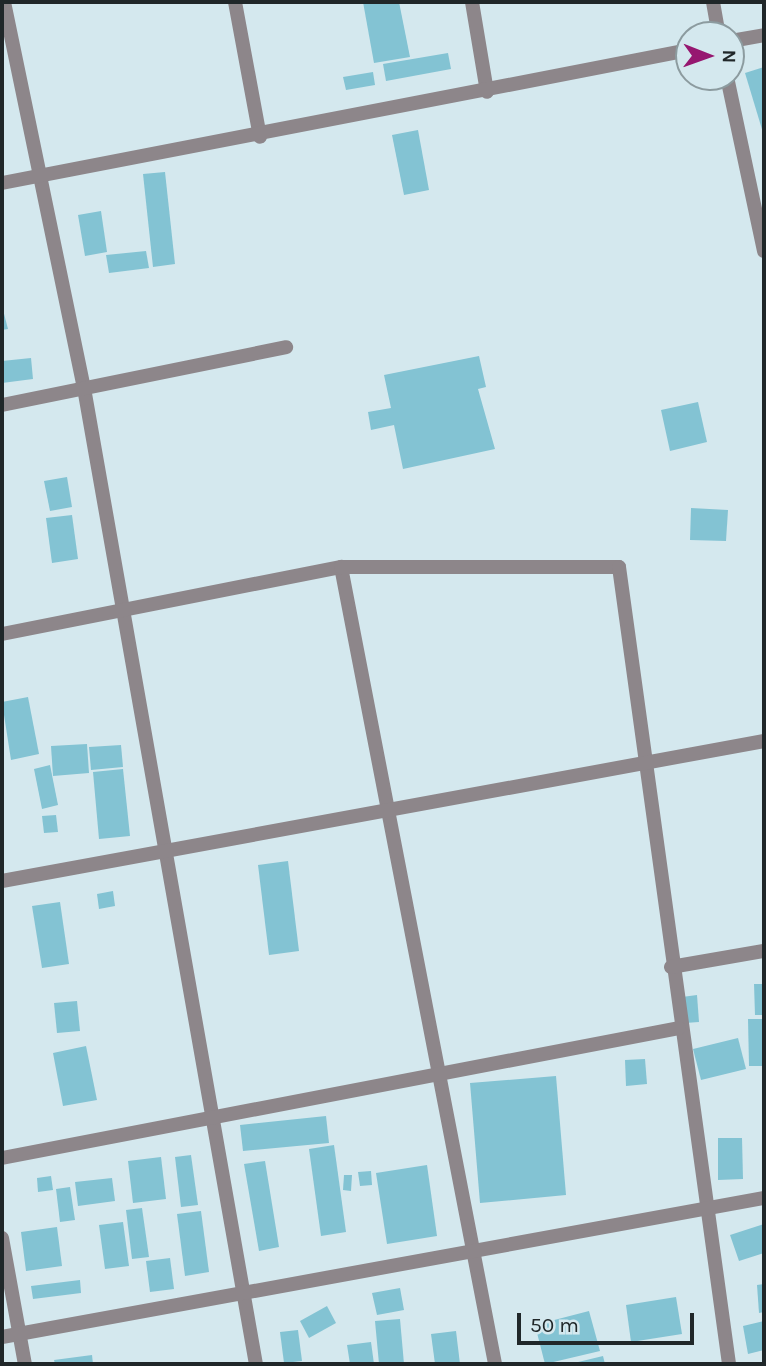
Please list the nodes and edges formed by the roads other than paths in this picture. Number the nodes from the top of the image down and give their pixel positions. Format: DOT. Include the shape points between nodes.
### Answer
graph roads {
  1 [pos="4,2"];
  2 [pos="234,2"];
  3 [pos="471,2"];
  4 [pos="713,2"];
  5 [pos="716,21"];
  6 [pos="764,35"];
  7 [pos="745,38"];
  8 [pos="675,53"];
  9 [pos="730,91"];
  10 [pos="487,92"];
  11 [pos="260,137"];
  12 [pos="36,176"];
  13 [pos="2,183"];
  14 [pos="764,251"];
  15 [pos="286,347"];
  16 [pos="84,388"];
  17 [pos="2,405"];
  18 [pos="341,566"];
  19 [pos="124,611"];
  20 [pos="2,635"];
  21 [pos="764,741"];
  22 [pos="647,764"];
  23 [pos="392,811"];
  24 [pos="165,855"];
  25 [pos="2,881"];
  26 [pos="764,951"];
  27 [pos="671,967"];
  28 [pos="679,1028"];
  29 [pos="441,1079"];
  30 [pos="209,1120"];
  31 [pos="2,1158"];
  32 [pos="764,1198"];
  33 [pos="705,1211"];
  34 [pos="2,1238"];
  35 [pos="475,1252"];
  36 [pos="244,1293"];
  37 [pos="18,1334"];
  38 [pos="2,1337"];
  39 [pos="25,1364"];
  40 [pos="256,1364"];
  41 [pos="495,1364"];
  42 [pos="729,1364"];
  1 -- 12 [label="street"];
  2 -- 11 [label="street"];
  3 -- 10 [label="street"];
  4 -- 5 [label="street"];
  6 -- 7 [label="street"];
  8 -- 10 [label="street"];
  9 -- 14 [label="street"];
  10 -- 11 [label="street"];
  11 -- 12 [label="street"];
  12 -- 13 [label="street"];
  12 -- 16 [label="street"];
  15 -- 16 [label="street"];
  16 -- 17 [label="street"];
  16 -- 19 [label="street"];
  18 -- 19 [label="street"];
  18 -- 22 [label="street" via="619,567"];
  18 -- 23 [label="street"];
  19 -- 20 [label="street"];
  19 -- 24 [label="street"];
  21 -- 22 [label="street"];
  22 -- 23 [label="street"];
  22 -- 27 [label="street"];
  23 -- 24 [label="street"];
  23 -- 29 [label="street"];
  24 -- 25 [label="street"];
  24 -- 30 [label="street"];
  26 -- 27 [label="street"];
  27 -- 28 [label="street"];
  28 -- 29 [label="street"];
  28 -- 33 [label="street"];
  29 -- 30 [label="street"];
  29 -- 35 [label="street"];
  30 -- 31 [label="street"];
  30 -- 36 [label="street"];
  32 -- 33 [label="street"];
  33 -- 35 [label="street"];
  33 -- 42 [label="street"];
  34 -- 37 [label="street"];
  35 -- 36 [label="street"];
  35 -- 41 [label="street"];
  36 -- 37 [label="street"];
  36 -- 40 [label="street"];
  37 -- 38 [label="street"];
  37 -- 39 [label="street"];
}
